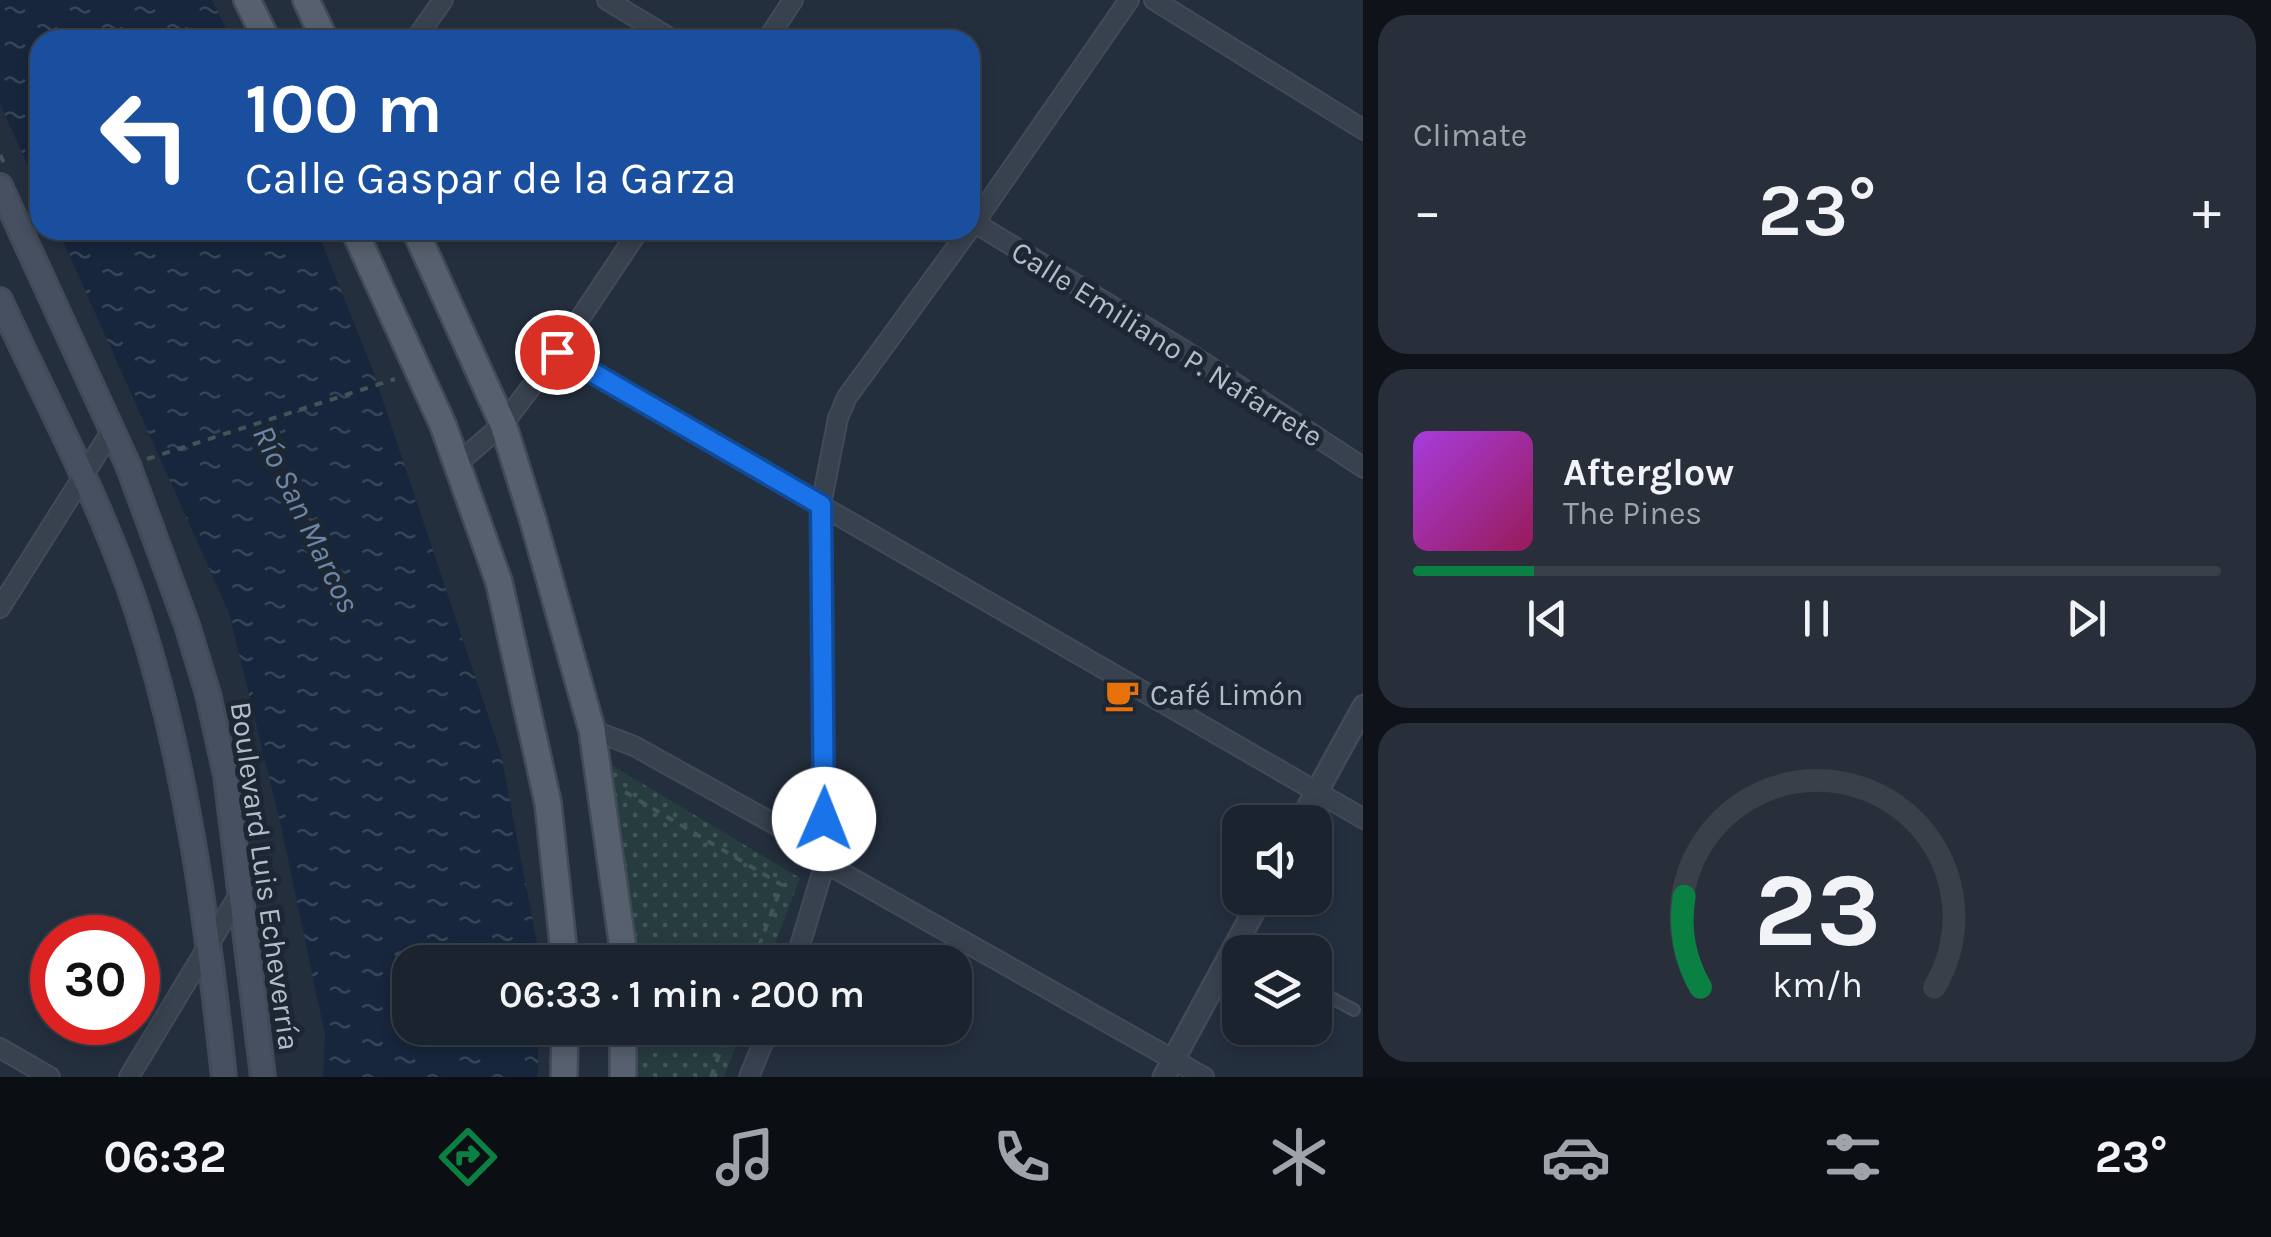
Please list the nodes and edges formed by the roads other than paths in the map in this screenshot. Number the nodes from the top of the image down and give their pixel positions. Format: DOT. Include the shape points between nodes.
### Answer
graph roads {
  1 [pos="248,0"];
  2 [pos="306,0"];
  3 [pos="443,0"];
  4 [pos="607,0"];
  5 [pos="793,0"];
  6 [pos="1129,0"];
  7 [pos="1154,0"];
  8 [pos="262,30"];
  9 [pos="320,30"];
  10 [pos="422,30"];
  11 [pos="656,30"];
  12 [pos="774,30"];
  13 [pos="1363,129"];
  14 [pos="0,186"];
  15 [pos="980,213"];
  16 [pos="980,231"];
  17 [pos="359,240"];
  18 [pos="420,240"];
  19 [pos="632,240"];
  20 [pos="961,240"];
  21 [pos="0,300"];
  22 [pos="6,322"];
  23 [pos="557,352"];
  24 [pos="503,424"];
  25 [pos="112,430"];
  26 [pos="457,464"];
  27 [pos="1363,467"];
  28 [pos="81,476"];
  29 [pos="821,505"];
  30 [pos="0,608"];
  31 [pos="1363,708"];
  32 [pos="592,730"];
  33 [pos="1317,790"];
  34 [pos="1309,805"];
  35 [pos="1363,818"];
  36 [pos="824,857"];
  37 [pos="240,892"];
  38 [pos="210,943"];
  39 [pos="563,945"];
  40 [pos="625,945"];
  41 [pos="800,945"];
  42 [pos="1222,981"];
  43 [pos="1332,998"];
  44 [pos="1354,1010"];
  45 [pos="564,1045"];
  46 [pos="623,1045"];
  47 [pos="762,1045"];
  48 [pos="0,1048"];
  49 [pos="1169,1067"];
  50 [pos="624,1076"];
  51 [pos="50,1077"];
  52 [pos="129,1077"];
  53 [pos="224,1077"];
  54 [pos="263,1077"];
  55 [pos="564,1077"];
  56 [pos="749,1077"];
  57 [pos="1204,1077"];
  1 -- 8 [label="main road"];
  2 -- 9 [label="main road"];
  3 -- 10 [label="street"];
  4 -- 11 [label="street"];
  5 -- 12 [label="street"];
  6 -- 15 [label="street"];
  7 -- 13 [label="street"];
  14 -- 25 [label="main road, Boulevard Luis Echeverría"];
  16 -- 27 [label="street, Calle Emiliano P. Nafarrete" via="1187,352"];
  17 -- 26 [label="main road"];
  18 -- 24 [label="main road"];
  19 -- 23 [label="street"];
  20 -- 29 [label="street" via="847,397"];
  21 -- 22 [label="main road"];
  22 -- 28 [label="main road"];
  23 -- 24 [label="street"];
  23 -- 29 [label="street"];
  24 -- 26 [label="street"];
  24 -- 32 [label="main road"];
  25 -- 28 [label="street"];
  25 -- 37 [label="main road, Boulevard Luis Echeverría" via="208,694"];
  26 -- 39 [label="main road" via="500,582 548,802"];
  28 -- 30 [label="street"];
  28 -- 38 [label="main road" via="138,610 166,707"];
  29 -- 33 [label="street"];
  29 -- 36 [label="street"];
  31 -- 33 [label="street"];
  32 -- 36 [label="street" via="634,746"];
  32 -- 40 [label="main road"];
  33 -- 34 [label="street"];
  33 -- 35 [label="street"];
  36 -- 41 [label="street"];
  36 -- 49 [label="street"];
  37 -- 38 [label="street"];
  37 -- 54 [label="main road, Boulevard Luis Echeverría"];
  38 -- 52 [label="street"];
  38 -- 53 [label="main road"];
  42 -- 49 [label="street"];
  43 -- 44 [label="lane"];
  45 -- 55 [label="main road"];
  46 -- 50 [label="main road"];
  47 -- 56 [label="street"];
  48 -- 51 [label="street"];
  49 -- 57 [label="street"];
}
